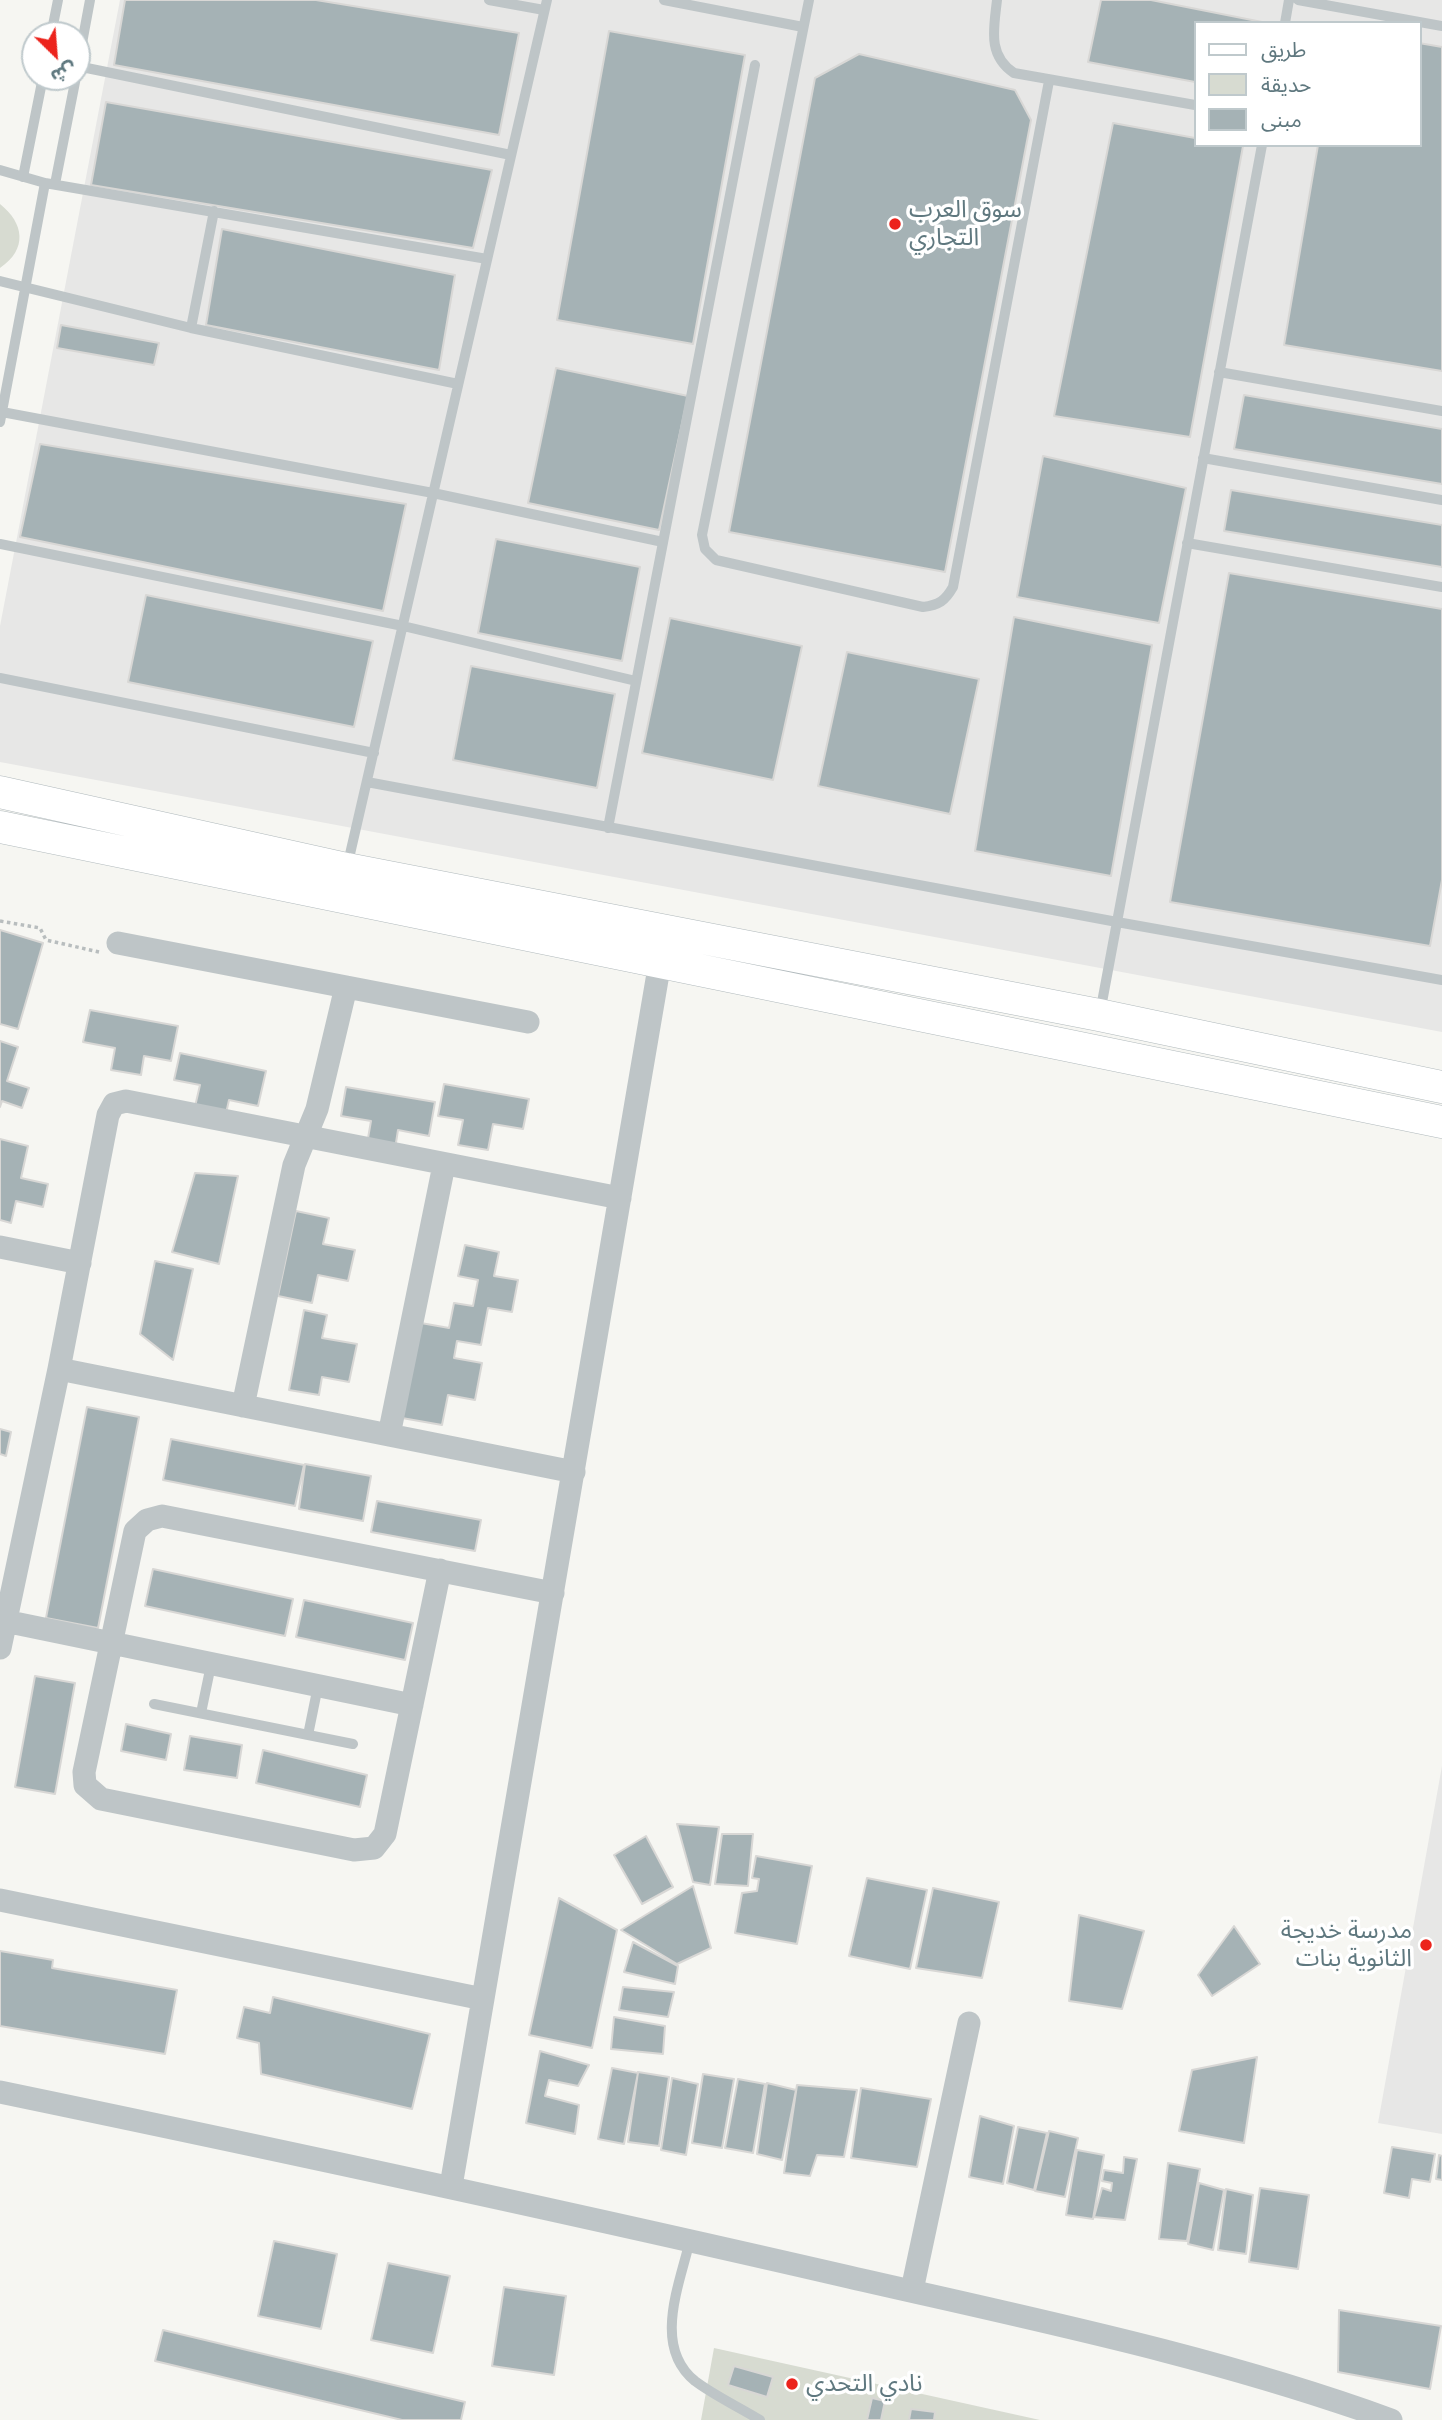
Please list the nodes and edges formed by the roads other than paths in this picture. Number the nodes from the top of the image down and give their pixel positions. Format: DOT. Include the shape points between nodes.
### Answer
graph roads {
  1 [pos="58,0"];
  2 [pos="90,0"];
  3 [pos="489,0"];
  4 [pos="664,0"];
  5 [pos="809,0"];
  6 [pos="997,0"];
  7 [pos="1289,0"];
  8 [pos="1298,0"];
  9 [pos="545,5"];
  10 [pos="54,21"];
  11 [pos="86,21"];
  12 [pos="1285,21"];
  13 [pos="1414,21"];
  14 [pos="1421,22"];
  15 [pos="1442,26"];
  16 [pos="803,27"];
  17 [pos="755,65"];
  18 [pos="91,70"];
  19 [pos="1049,81"];
  20 [pos="40,91"];
  21 [pos="73,91"];
  22 [pos="1194,106"];
  23 [pos="1262,147"];
  24 [pos="511,155"];
  25 [pos="0,170"];
  26 [pos="23,177"];
  27 [pos="50,183"];
  28 [pos="214,211"];
  29 [pos="487,259"];
  30 [pos="0,281"];
  31 [pos="25,285"];
  32 [pos="191,328"];
  33 [pos="1219,372"];
  34 [pos="458,384"];
  35 [pos="1442,411"];
  36 [pos="1,417"];
  37 [pos="1203,458"];
  38 [pos="433,493"];
  39 [pos="1442,500"];
  40 [pos="663,541"];
  41 [pos="1187,543"];
  42 [pos="0,544"];
  43 [pos="1442,587"];
  44 [pos="403,626"];
  45 [pos="0,678"];
  46 [pos="636,681"];
  47 [pos="374,753"];
  48 [pos="367,782"];
  49 [pos="0,792"];
  50 [pos="0,827"];
  51 [pos="608,828"];
  52 [pos="347,869"];
  53 [pos="1117,922"];
  54 [pos="118,943"];
  55 [pos="660,962"];
  56 [pos="1442,980"];
  57 [pos="346,988"];
  58 [pos="1099,1016"];
  59 [pos="528,1022"];
  60 [pos="1442,1087"];
  61 [pos="1442,1122"];
  62 [pos="305,1139"];
  63 [pos="444,1165"];
  64 [pos="620,1198"];
  65 [pos="0,1247"];
  66 [pos="80,1263"];
  67 [pos="59,1369"];
  68 [pos="243,1406"];
  69 [pos="389,1435"];
  70 [pos="573,1472"];
  71 [pos="440,1570"];
  72 [pos="553,1593"];
  73 [pos="3,1621"];
  74 [pos="111,1644"];
  75 [pos="0,1648"];
  76 [pos="211,1665"];
  77 [pos="318,1686"];
  78 [pos="154,1704"];
  79 [pos="412,1705"];
  80 [pos="201,1713"];
  81 [pos="308,1735"];
  82 [pos="353,1744"];
  83 [pos="0,1900"];
  84 [pos="484,1999"];
  85 [pos="969,2023"];
  86 [pos="0,2092"];
  87 [pos="451,2186"];
  88 [pos="690,2240"];
  89 [pos="912,2290"];
  90 [pos="760,2420"];
  91 [pos="1391,2420"];
  1 -- 10 [label="lane"];
  2 -- 11 [label="lane"];
  3 -- 9 [label="lane"];
  4 -- 16 [label="lane"];
  5 -- 16 [label="lane"];
  6 -- 19 [label="lane" via="993,46 999,59 1014,73"];
  7 -- 12 [label="lane"];
  8 -- 13 [label="lane"];
  9 -- 24 [label="lane"];
  14 -- 15 [label="lane"];
  16 -- 19 [label="lane" via="702,535 705,549 716,560 923,607 946,600 953,587"];
  17 -- 40 [label="lane"];
  18 -- 24 [label="lane"];
  19 -- 22 [label="lane"];
  20 -- 26 [label="lane"];
  21 -- 27 [label="lane"];
  23 -- 33 [label="lane"];
  24 -- 29 [label="lane"];
  25 -- 26 [label="lane"];
  26 -- 27 [label="lane"];
  27 -- 28 [label="lane"];
  27 -- 31 [label="lane"];
  28 -- 29 [label="lane"];
  28 -- 32 [label="lane"];
  29 -- 34 [label="lane"];
  30 -- 31 [label="lane"];
  31 -- 32 [label="lane"];
  31 -- 36 [label="lane"];
  32 -- 34 [label="lane"];
  33 -- 35 [label="lane"];
  33 -- 37 [label="lane"];
  34 -- 38 [label="lane"];
  36 -- 38 [label="lane"];
  37 -- 39 [label="lane"];
  37 -- 41 [label="lane"];
  38 -- 40 [label="lane"];
  38 -- 44 [label="lane"];
  40 -- 46 [label="lane"];
  41 -- 43 [label="lane"];
  41 -- 53 [label="lane"];
  42 -- 44 [label="lane"];
  44 -- 46 [label="lane"];
  44 -- 47 [label="lane"];
  45 -- 47 [label="lane"];
  46 -- 51 [label="lane"];
  47 -- 48 [label="lane"];
  48 -- 51 [label="lane"];
  48 -- 52 [label="lane"];
  49 -- 52 [label="main road"];
  50 -- 55 [label="main road"];
  51 -- 53 [label="lane"];
  52 -- 58 [label="main road"];
  53 -- 56 [label="lane"];
  53 -- 58 [label="lane"];
  54 -- 57 [label="street"];
  55 -- 61 [label="main road"];
  55 -- 64 [label="street"];
  57 -- 59 [label="street"];
  57 -- 62 [label="street" via="317,1109"];
  58 -- 60 [label="main road"];
  62 -- 63 [label="street"];
  62 -- 66 [label="street" via="126,1101 114,1104 108,1115"];
  62 -- 68 [label="street" via="294,1165"];
  63 -- 64 [label="street"];
  63 -- 69 [label="street"];
  64 -- 70 [label="street"];
  65 -- 66 [label="street"];
  66 -- 67 [label="street"];
  67 -- 68 [label="street"];
  67 -- 73 [label="street"];
  68 -- 69 [label="street"];
  69 -- 70 [label="street"];
  70 -- 72 [label="street"];
  71 -- 72 [label="street"];
  71 -- 74 [label="street" via="154,1517 135,1531"];
  71 -- 79 [label="street"];
  72 -- 84 [label="street"];
  73 -- 74 [label="street"];
  73 -- 75 [label="street"];
  74 -- 76 [label="street"];
  74 -- 79 [label="street" via="84,1772 85,1785 94,1796 354,1850 374,1848 385,1835"];
  76 -- 77 [label="street"];
  76 -- 80 [label="lane"];
  77 -- 79 [label="street"];
  77 -- 81 [label="lane"];
  78 -- 80 [label="lane"];
  80 -- 81 [label="lane"];
  81 -- 82 [label="lane"];
  83 -- 84 [label="street"];
  84 -- 87 [label="street"];
  85 -- 89 [label="street"];
  86 -- 87 [label="street"];
  87 -- 88 [label="street"];
  88 -- 89 [label="street"];
  88 -- 90 [label="lane" via="671,2328 675,2356 694,2380"];
  89 -- 91 [label="street" via="1211,2361"];
}
